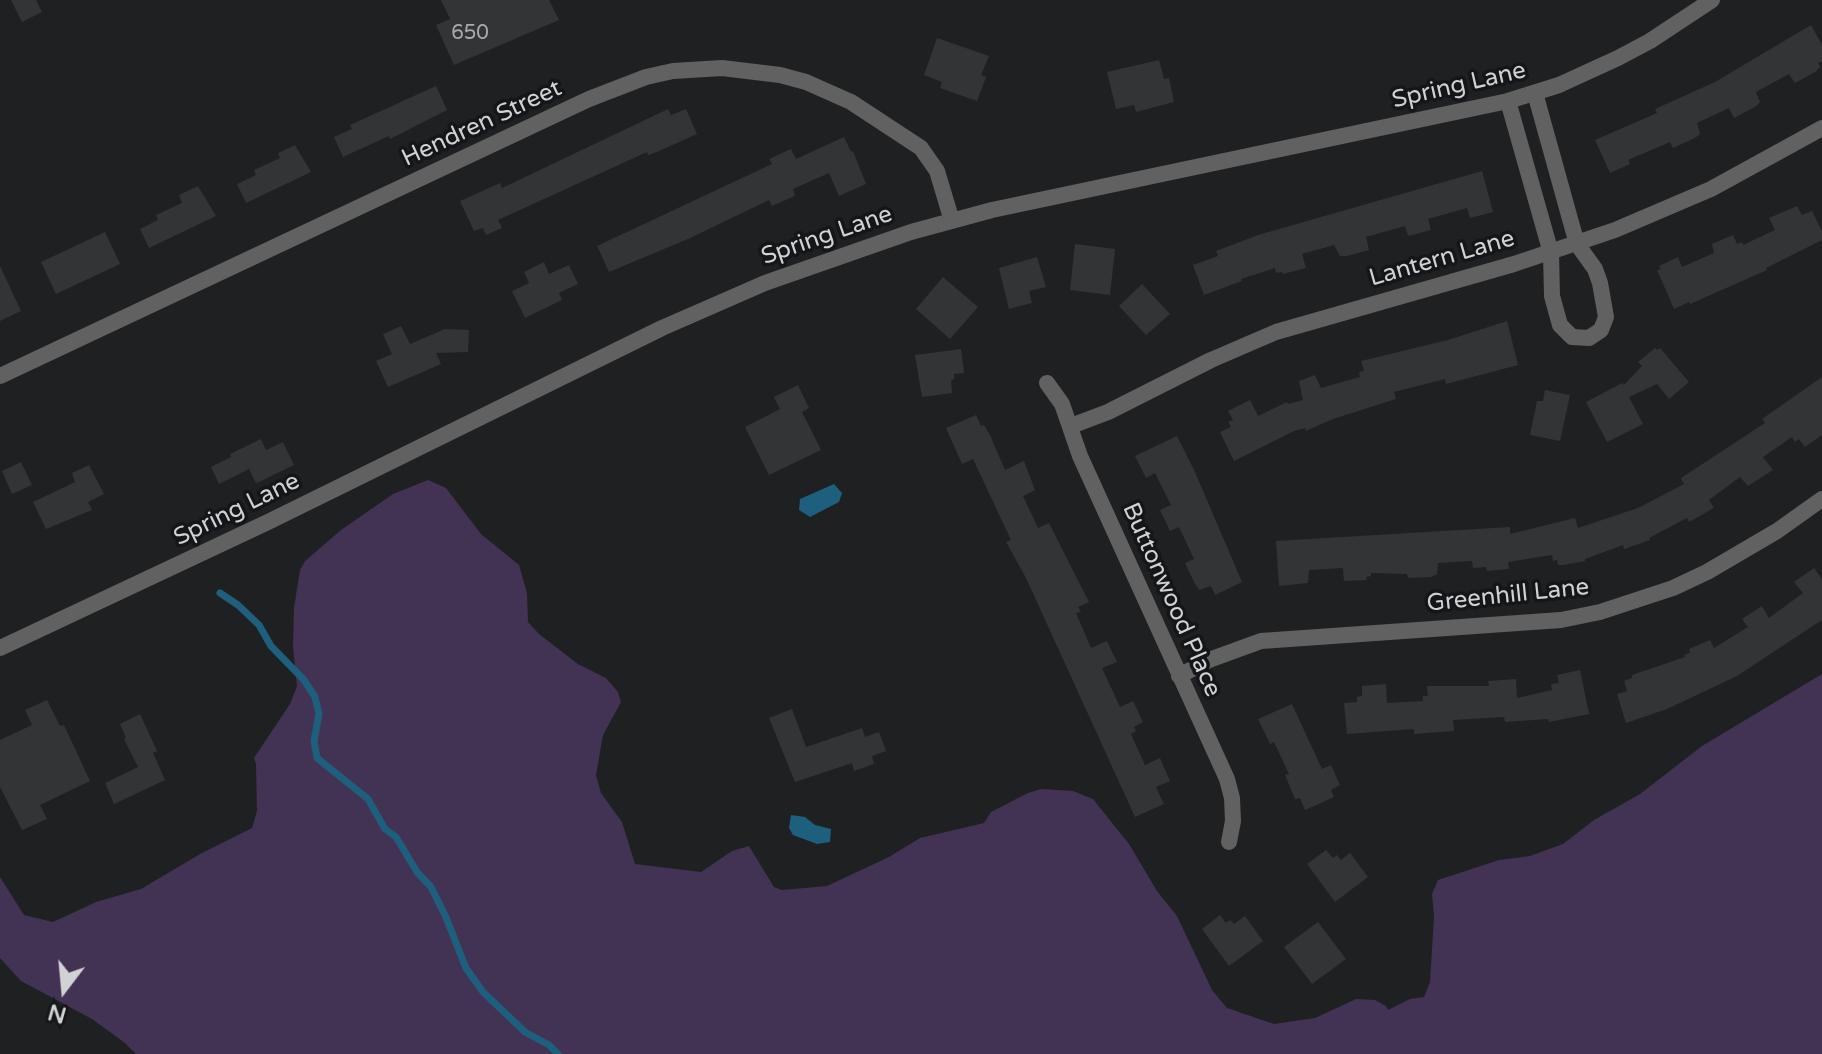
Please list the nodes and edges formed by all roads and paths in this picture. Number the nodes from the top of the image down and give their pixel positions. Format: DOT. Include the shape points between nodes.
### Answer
graph roads {
  1 [pos="1712,0"];
  2 [pos="1535,93"];
  3 [pos="1508,101"];
  4 [pos="1822,128"];
  5 [pos="952,221"];
  6 [pos="1577,244"];
  7 [pos="1551,253"];
  8 [pos="0,376"];
  9 [pos="1047,383"];
  10 [pos="1071,426"];
  11 [pos="1822,499"];
  12 [pos="0,648"];
  13 [pos="1179,676"];
  14 [pos="1229,842"];
  1 -- 2 [label="street, Spring Lane" via="1629,52"];
  2 -- 3 [label="street, Spring Lane"];
  2 -- 6 [label="street"];
  3 -- 5 [label="street, Spring Lane"];
  3 -- 7 [label="street"];
  4 -- 6 [label="street, Lantern Lane" via="1711,189"];
  5 -- 8 [label="street, Hendren Street" via="937,171 921,148 851,102 780,75 722,68 673,71 589,99"];
  5 -- 12 [label="street, Spring Lane" via="718,301"];
  6 -- 7 [label="street, Lantern Lane"];
  6 -- 7 [label="street" via="1595,269 1606,310 1604,324 1589,338 1572,337 1560,325 1552,296"];
  7 -- 10 [label="street, Lantern Lane" via="1276,332"];
  9 -- 10 [label="street, Buttonwood Place"];
  10 -- 13 [label="street, Buttonwood Place"];
  11 -- 13 [label="street, Greenhill Lane" via="1707,572 1600,612 1561,620 1261,641"];
  13 -- 14 [label="street, Buttonwood Place" via="1227,779 1233,821"];
}
